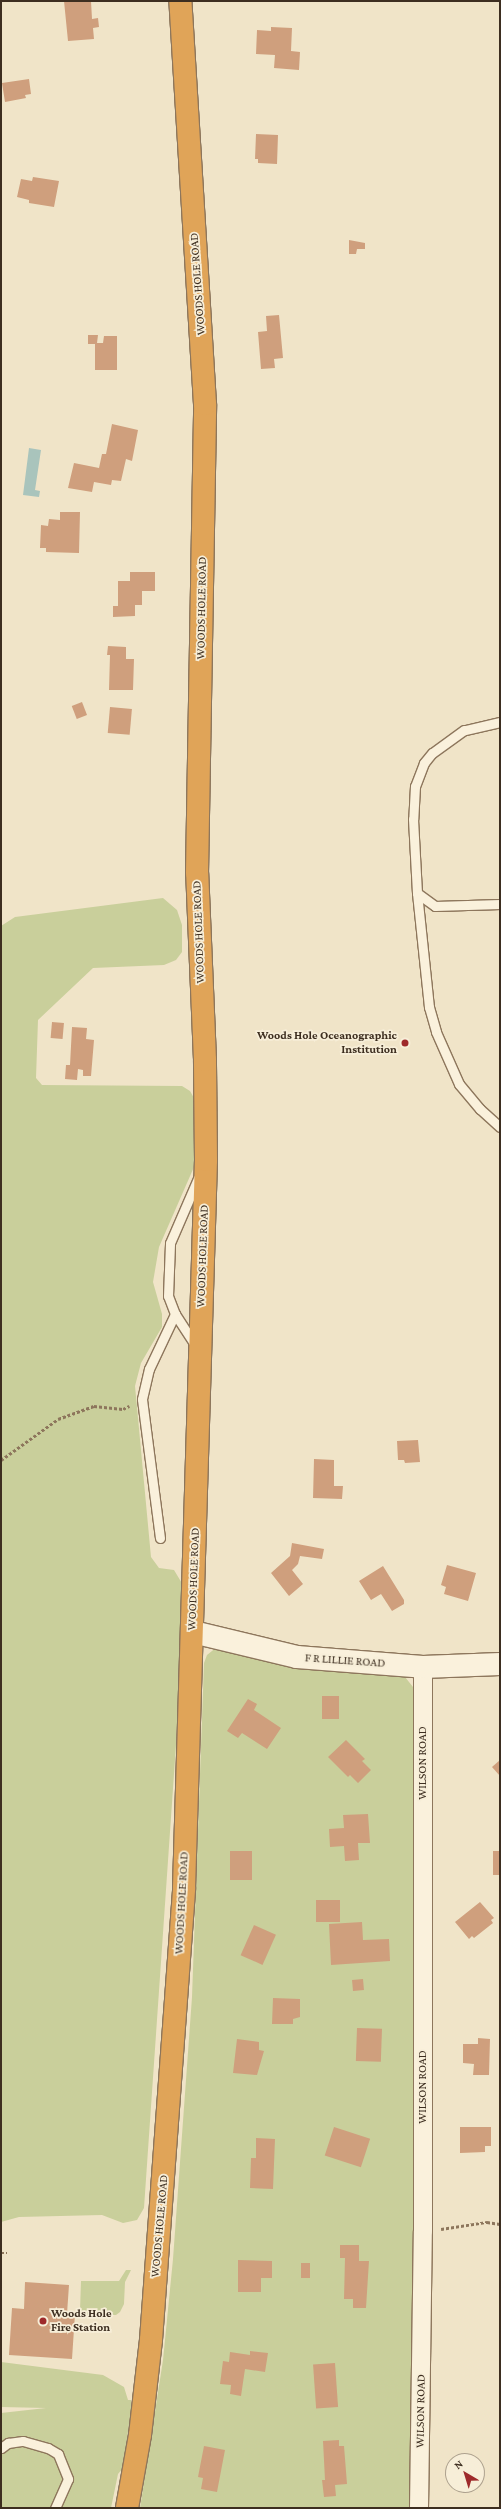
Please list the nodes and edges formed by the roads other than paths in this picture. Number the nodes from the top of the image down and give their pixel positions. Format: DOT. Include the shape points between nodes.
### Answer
graph roads {
  1 [pos="180,1"];
  2 [pos="500,722"];
  3 [pos="417,893"];
  4 [pos="500,904"];
  5 [pos="500,1127"];
  6 [pos="206,1160"];
  7 [pos="175,1314"];
  8 [pos="201,1352"];
  9 [pos="160,1538"];
  10 [pos="192,1632"];
  11 [pos="500,1664"];
  12 [pos="423,1667"];
  13 [pos="1,2448"];
  14 [pos="55,2508"];
  15 [pos="127,2508"];
  16 [pos="419,2508"];
  1 -- 6 [label="highway, WOODS HOLE ROAD" via="205,404 197,880 205,1060"];
  2 -- 3 [label="lane" via="464,730 442,745 424,764 414,797"];
  3 -- 4 [label="lane" via="435,906"];
  3 -- 5 [label="lane" via="429,1007 436,1032 460,1084 480,1109"];
  6 -- 7 [label="lane" via="170,1243 168,1296"];
  6 -- 8 [label="highway, WOODS HOLE ROAD"];
  7 -- 8 [label="lane"];
  7 -- 9 [label="lane" via="149,1369 142,1399"];
  8 -- 10 [label="highway, WOODS HOLE ROAD"];
  10 -- 12 [label="street, F R LILLIE ROAD" via="296,1657"];
  10 -- 15 [label="highway, WOODS HOLE ROAD" via="184,1888 160,2232 140,2435"];
  11 -- 12 [label="street, F R LILLIE ROAD"];
  12 -- 16 [label="street, WILSON ROAD" via="423,2232"];
  13 -- 14 [label="lane" via="8,2443 23,2441 48,2448 58,2454 68,2479"];
}
